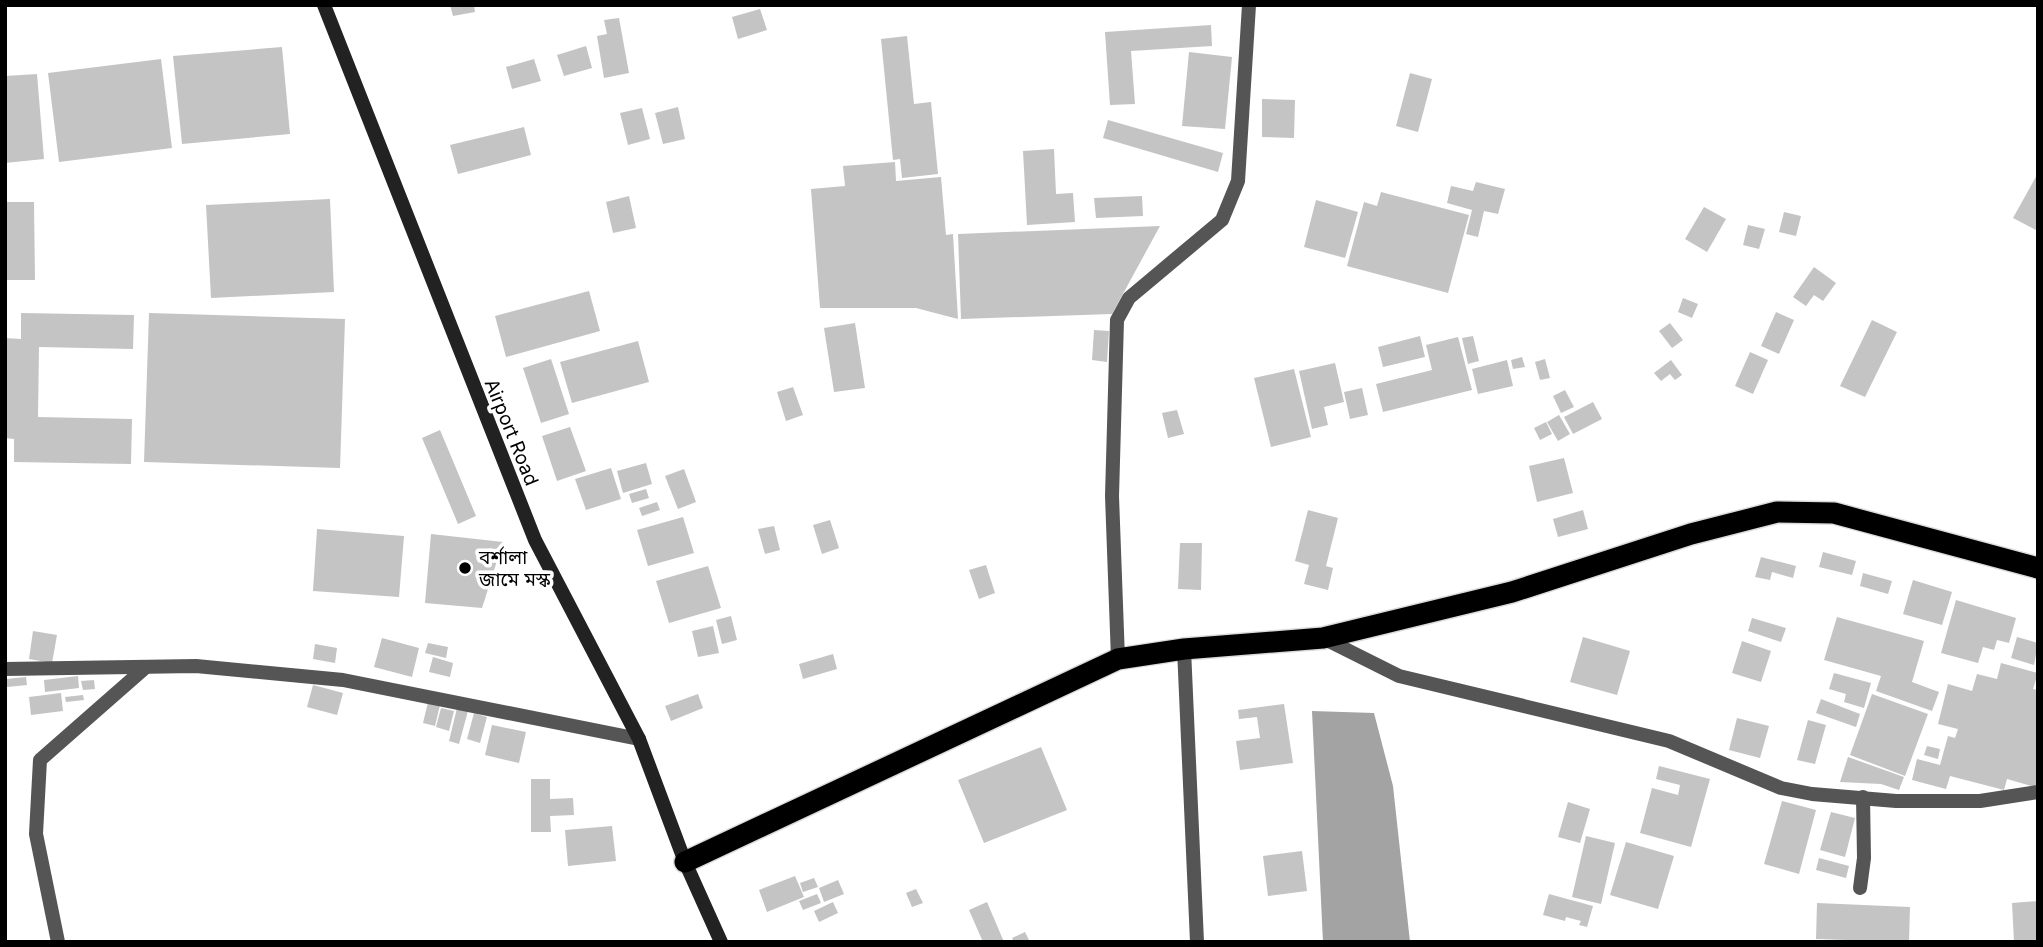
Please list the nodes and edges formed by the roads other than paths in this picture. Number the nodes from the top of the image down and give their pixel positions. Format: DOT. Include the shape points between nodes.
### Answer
graph roads {
  1 [pos="324,5"];
  2 [pos="1249,5"];
  3 [pos="2038,568"];
  4 [pos="1323,638"];
  5 [pos="1184,649"];
  6 [pos="1118,659"];
  7 [pos="146,667"];
  8 [pos="5,669"];
  9 [pos="639,739"];
  10 [pos="2038,792"];
  11 [pos="1863,797"];
  12 [pos="685,862"];
  13 [pos="1860,888"];
  14 [pos="58,942"];
  15 [pos="721,942"];
  16 [pos="1197,942"];
  1 -- 9 [label="main road, Airport Road" via="535,540"];
  2 -- 6 [label="street" via="1238,181 1222,220 1129,298 1117,320 1112,496"];
  3 -- 4 [label="highway" via="1834,513 1777,512 1691,534 1512,592"];
  4 -- 5 [label="highway"];
  4 -- 11 [label="street" via="1399,676 1669,741 1781,788"];
  5 -- 6 [label="highway"];
  5 -- 16 [label="street"];
  6 -- 12 [label="highway"];
  7 -- 8 [label="street"];
  7 -- 9 [label="street" via="195,666 342,680"];
  7 -- 14 [label="street" via="40,760 36,834"];
  9 -- 12 [label="main road, Airport Road"];
  10 -- 11 [label="street" via="1980,801"];
  11 -- 13 [label="street"];
  12 -- 15 [label="main road, Airport Road"];
}
